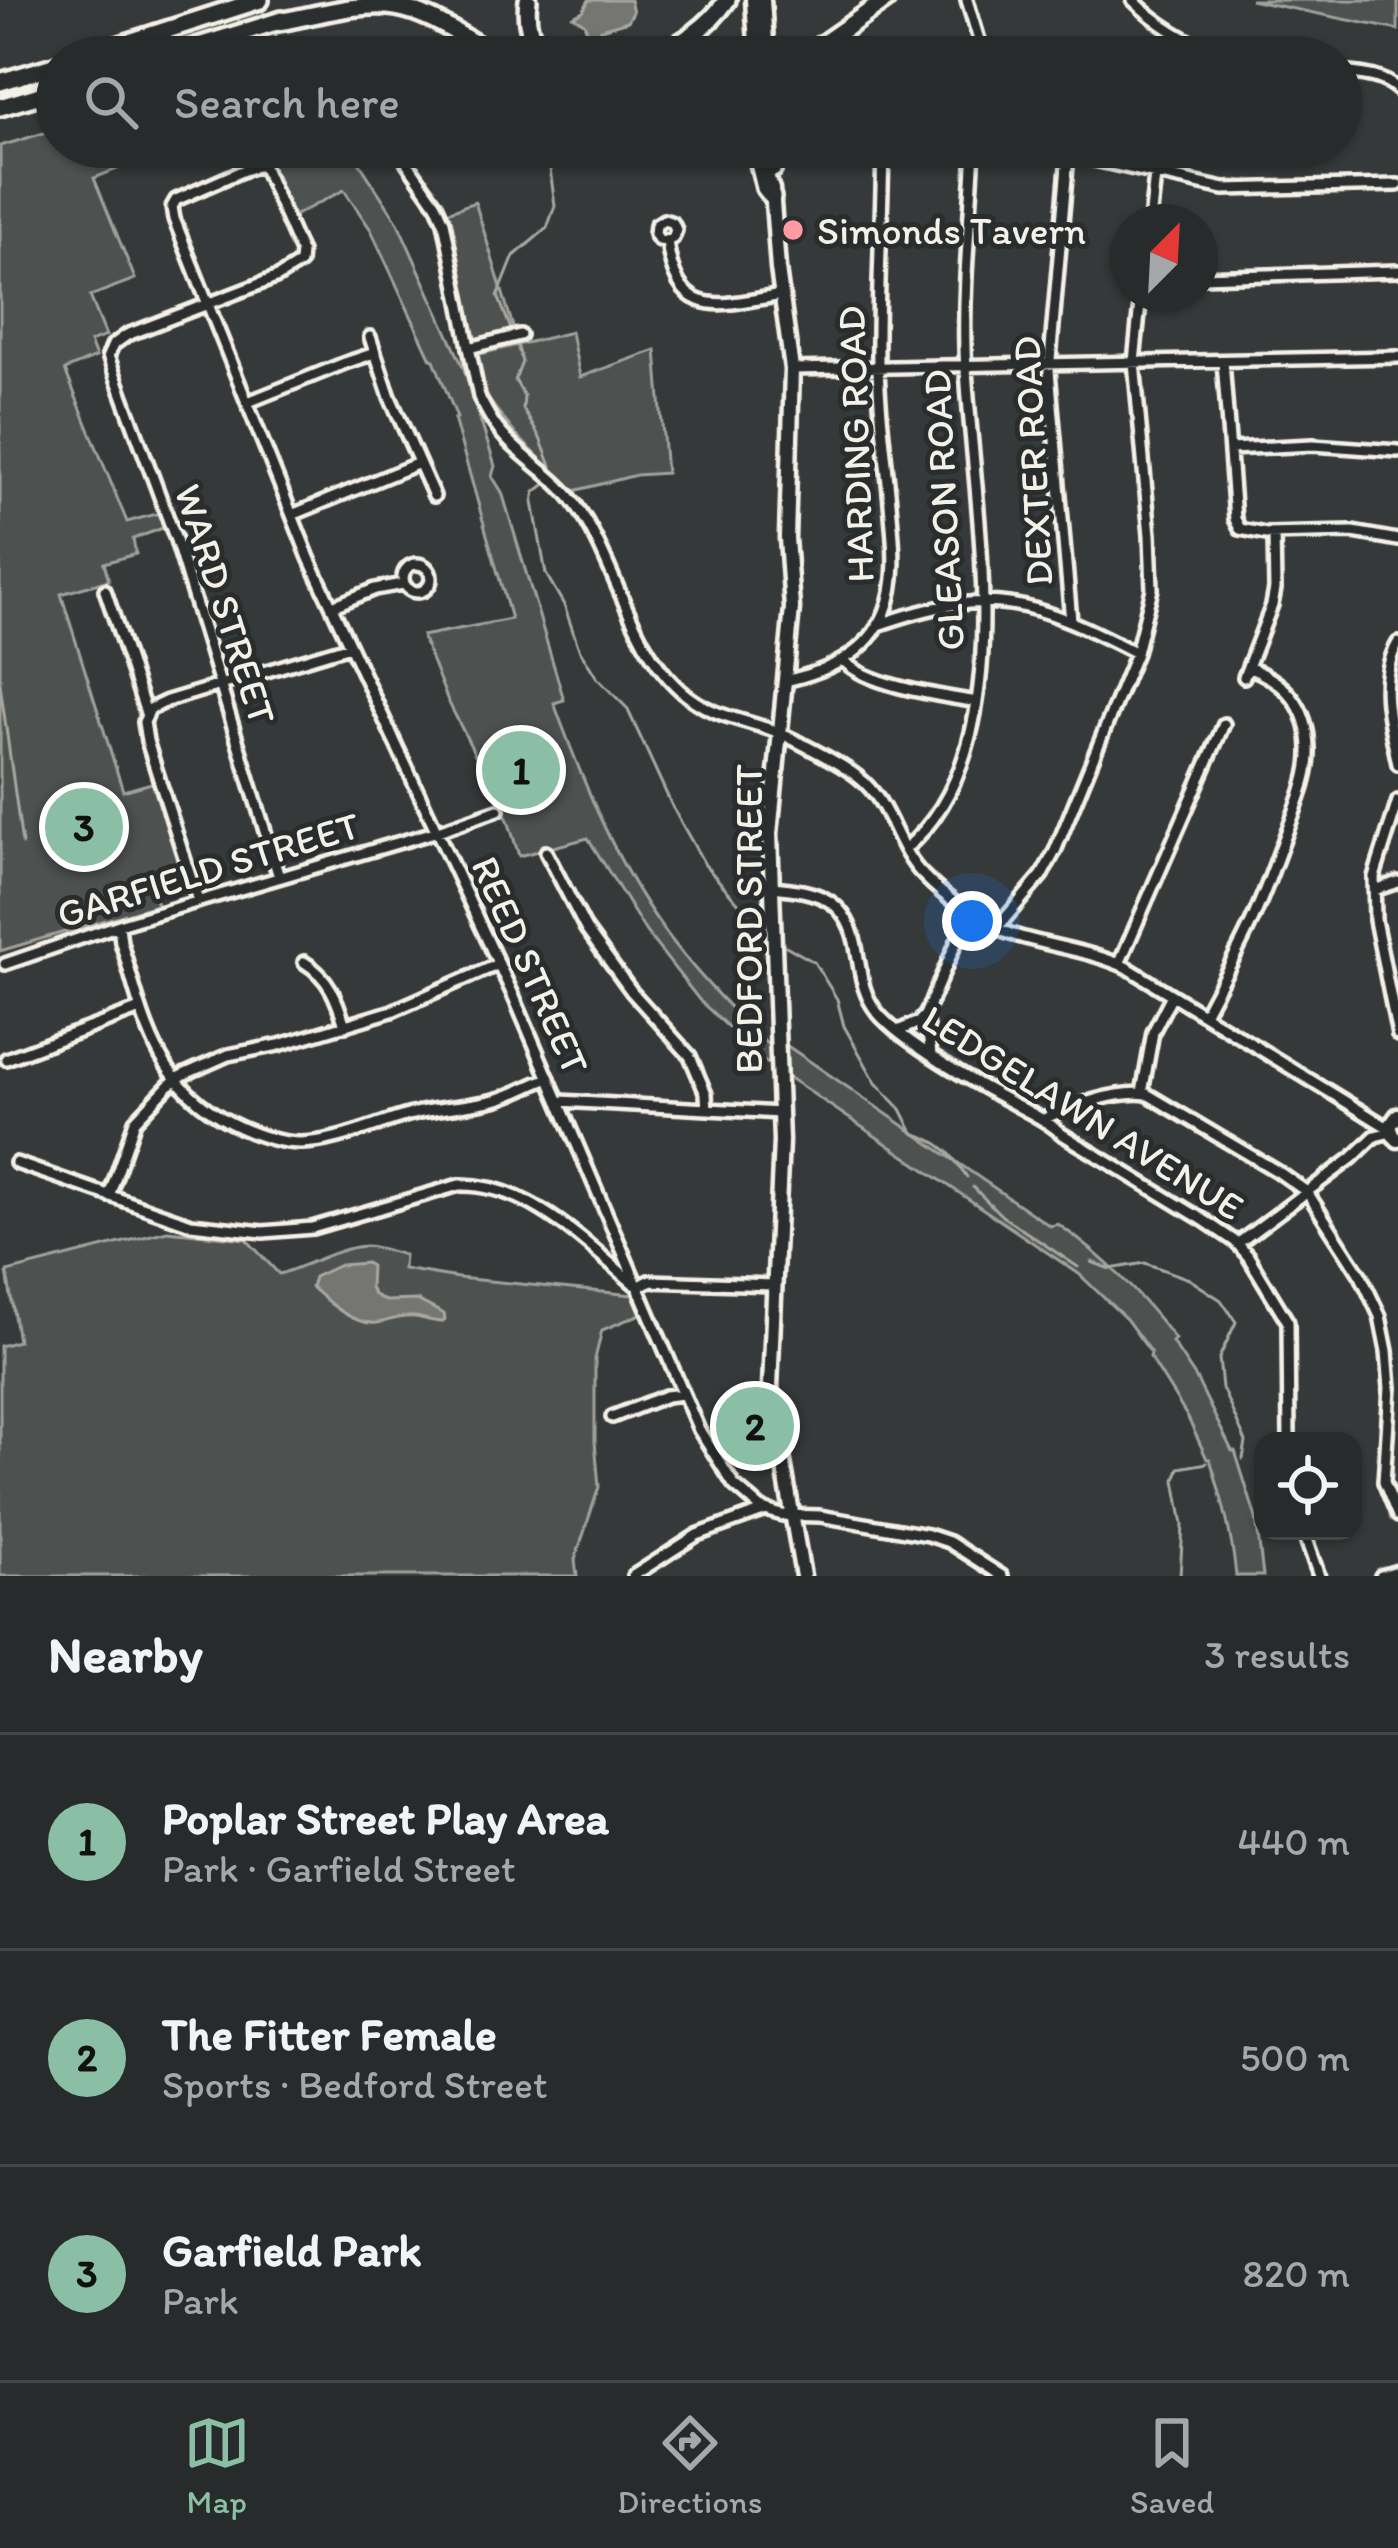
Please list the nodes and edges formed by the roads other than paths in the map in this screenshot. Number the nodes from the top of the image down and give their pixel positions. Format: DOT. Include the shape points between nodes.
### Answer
graph roads {
  1 [pos="260,0"];
  2 [pos="348,0"];
  3 [pos="528,0"];
  4 [pos="727,0"];
  5 [pos="753,0"];
  6 [pos="763,0"];
  7 [pos="886,0"];
  8 [pos="967,0"];
  9 [pos="1133,0"];
  10 [pos="273,23"];
  11 [pos="148,36"];
  12 [pos="231,36"];
  13 [pos="460,36"];
  14 [pos="531,36"];
  15 [pos="691,36"];
  16 [pos="756,36"];
  17 [pos="766,36"];
  18 [pos="834,36"];
  19 [pos="978,36"];
  20 [pos="1180,36"];
  21 [pos="36,71"];
  22 [pos="1362,75"];
  23 [pos="0,82"];
  24 [pos="1398,90"];
  25 [pos="36,96"];
  26 [pos="0,107"];
  27 [pos="253,168"];
  28 [pos="265,168"];
  29 [pos="411,168"];
  30 [pos="760,168"];
  31 [pos="768,168"];
  32 [pos="773,168"];
  33 [pos="883,168"];
  34 [pos="973,168"];
  35 [pos="1067,168"];
  36 [pos="1122,168"];
  37 [pos="1155,176"];
  38 [pos="1398,185"];
  39 [pos="772,193"];
  40 [pos="1152,204"];
  41 [pos="667,242"];
  42 [pos="1398,271"];
  43 [pos="1218,276"];
  44 [pos="782,295"];
  45 [pos="209,304"];
  46 [pos="1140,312"];
  47 [pos="370,337"];
  48 [pos="514,337"];
  49 [pos="469,348"];
  50 [pos="375,353"];
  51 [pos="1398,357"];
  52 [pos="1222,361"];
  53 [pos="1134,362"];
  54 [pos="1050,364"];
  55 [pos="966,366"];
  56 [pos="792,369"];
  57 [pos="878,369"];
  58 [pos="248,402"];
  59 [pos="1230,449"];
  60 [pos="1398,451"];
  61 [pos="419,463"];
  62 [pos="434,496"];
  63 [pos="292,515"];
  64 [pos="1274,534"];
  65 [pos="1398,541"];
  66 [pos="403,584"];
  67 [pos="105,590"];
  68 [pos="982,602"];
  69 [pos="332,606"];
  70 [pos="1071,620"];
  71 [pos="878,625"];
  72 [pos="350,646"];
  73 [pos="1397,646"];
  74 [pos="1136,653"];
  75 [pos="844,661"];
  76 [pos="785,681"];
  77 [pos="221,684"];
  78 [pos="977,702"];
  79 [pos="147,716"];
  80 [pos="1224,724"];
  81 [pos="779,733"];
  82 [pos="1395,737"];
  83 [pos="1398,764"];
  84 [pos="1398,801"];
  85 [pos="498,810"];
  86 [pos="438,831"];
  87 [pos="904,849"];
  88 [pos="546,852"];
  89 [pos="279,877"];
  90 [pos="1398,882"];
  91 [pos="772,887"];
  92 [pos="1375,890"];
  93 [pos="198,901"];
  94 [pos="975,916"];
  95 [pos="119,926"];
  96 [pos="997,928"];
  97 [pos="304,962"];
  98 [pos="5,964"];
  99 [pos="499,964"];
  100 [pos="1119,964"];
  101 [pos="1172,995"];
  102 [pos="140,1009"];
  103 [pos="1204,1014"];
  104 [pos="925,1015"];
  105 [pos="345,1026"];
  106 [pos="897,1031"];
  107 [pos="1398,1035"];
  108 [pos="931,1054"];
  109 [pos="6,1059"];
  110 [pos="549,1078"];
  111 [pos="176,1080"];
  112 [pos="1142,1093"];
  113 [pos="560,1101"];
  114 [pos="707,1109"];
  115 [pos="780,1114"];
  116 [pos="1046,1118"];
  117 [pos="1392,1128"];
  118 [pos="16,1163"];
  119 [pos="1307,1192"];
  120 [pos="109,1196"];
  121 [pos="1238,1244"];
  122 [pos="624,1253"];
  123 [pos="610,1264"];
  124 [pos="774,1285"];
  125 [pos="638,1287"];
  126 [pos="682,1394"];
  127 [pos="612,1417"];
  128 [pos="1289,1432"];
  129 [pos="766,1510"];
  130 [pos="792,1516"];
  131 [pos="1398,1516"];
  132 [pos="1306,1540"];
  133 [pos="1398,1571"];
  134 [pos="633,1576"];
  135 [pos="803,1576"];
  136 [pos="1002,1576"];
  137 [pos="1318,1576"];
  138 [pos="1381,1576"];
  1 -- 11 [label="highway"];
  2 -- 10 [label="highway"];
  3 -- 14 [label="highway"];
  4 -- 15 [label="highway"];
  5 -- 16 [label="main road"];
  6 -- 17 [label="main road"];
  7 -- 18 [label="highway"];
  8 -- 19 [label="street"];
  9 -- 20 [label="street"];
  10 -- 12 [label="highway"];
  10 -- 13 [label="highway" via="396,7"];
  21 -- 23 [label="highway"];
  22 -- 24 [label="street"];
  25 -- 26 [label="highway"];
  27 -- 45 [label="street, REED STREET" via="173,205"];
  28 -- 45 [label="street" via="300,262"];
  29 -- 49 [label="street" via="444,222"];
  30 -- 39 [label="highway"];
  31 -- 39 [label="main road, BEDFORD STREET"];
  32 -- 39 [label="main road, BEDFORD STREET"];
  33 -- 57 [label="street, HARDING ROAD"];
  34 -- 55 [label="street, GLEASON ROAD"];
  35 -- 54 [label="street, DEXTER ROAD"];
  36 -- 37 [label="street"];
  37 -- 38 [label="street" via="1224,189"];
  37 -- 40 [label="street"];
  39 -- 44 [label="main road, BEDFORD STREET"];
  41 -- 44 [label="street" via="673,275 697,300"];
  42 -- 43 [label="street"];
  44 -- 56 [label="main road, BEDFORD STREET"];
  45 -- 58 [label="street, REED STREET"];
  45 -- 77 [label="street, WARD STREET" via="128,335 108,352"];
  46 -- 53 [label="street"];
  47 -- 50 [label="street"];
  48 -- 49 [label="street"];
  49 -- 81 [label="street" via="486,411 580,510 642,638 671,679 706,708"];
  50 -- 58 [label="street"];
  50 -- 61 [label="street"];
  51 -- 52 [label="street"];
  52 -- 53 [label="street"];
  52 -- 59 [label="street"];
  53 -- 54 [label="street"];
  53 -- 74 [label="street" via="1152,564"];
  54 -- 55 [label="street"];
  54 -- 70 [label="street, DEXTER ROAD"];
  55 -- 57 [label="street"];
  55 -- 68 [label="street, GLEASON ROAD"];
  56 -- 57 [label="street"];
  56 -- 76 [label="main road, BEDFORD STREET"];
  57 -- 71 [label="street, HARDING ROAD" via="894,567"];
  58 -- 63 [label="street, REED STREET"];
  59 -- 60 [label="street"];
  59 -- 64 [label="street" via="1234,519 1240,529"];
  61 -- 62 [label="street"];
  61 -- 63 [label="street"];
  63 -- 69 [label="street, REED STREET"];
  64 -- 65 [label="street" via="1353,532"];
  64 -- 103 [label="street" via="1272,604 1246,672 1278,680 1296,701 1310,752 1258,906"];
  66 -- 69 [label="street"];
  67 -- 79 [label="street"];
  68 -- 70 [label="street"];
  68 -- 71 [label="street"];
  68 -- 78 [label="street, GLEASON ROAD"];
  69 -- 72 [label="street, REED STREET"];
  70 -- 74 [label="street"];
  71 -- 75 [label="street, HARDING ROAD"];
  72 -- 77 [label="street"];
  72 -- 86 [label="street, REED STREET"];
  73 -- 82 [label="street" via="1385,685"];
  74 -- 96 [label="street" via="1049,862"];
  75 -- 76 [label="street, HARDING ROAD"];
  75 -- 78 [label="street" via="894,684"];
  76 -- 81 [label="main road, BEDFORD STREET"];
  77 -- 79 [label="street" via="166,701"];
  77 -- 89 [label="street, WARD STREET"];
  78 -- 87 [label="street, GLEASON ROAD" via="950,789"];
  79 -- 93 [label="street" via="147,741"];
  80 -- 100 [label="street"];
  81 -- 87 [label="street" via="860,778"];
  81 -- 91 [label="main road, BEDFORD STREET"];
  82 -- 83 [label="street"];
  84 -- 92 [label="street"];
  85 -- 86 [label="street, GARFIELD STREET"];
  86 -- 89 [label="street, GARFIELD STREET"];
  86 -- 99 [label="street, REED STREET"];
  87 -- 94 [label="street" via="919,872"];
  88 -- 114 [label="street" via="586,929 690,1056"];
  89 -- 93 [label="street, GARFIELD STREET"];
  90 -- 92 [label="street"];
  91 -- 106 [label="street, LEDGELAWN AVENUE" via="820,894 839,908 854,934 862,986"];
  91 -- 115 [label="main road, BEDFORD STREET"];
  92 -- 107 [label="street"];
  93 -- 95 [label="street, GARFIELD STREET"];
  94 -- 96 [label="street"];
  94 -- 104 [label="street"];
  95 -- 98 [label="street, GARFIELD STREET"];
  95 -- 102 [label="street"];
  96 -- 100 [label="street"];
  97 -- 105 [label="street" via="327,982"];
  99 -- 105 [label="street"];
  99 -- 110 [label="street, REED STREET"];
  100 -- 101 [label="street"];
  101 -- 103 [label="street"];
  101 -- 112 [label="street" via="1153,1032"];
  102 -- 109 [label="street"];
  102 -- 111 [label="street"];
  103 -- 117 [label="street"];
  104 -- 106 [label="street"];
  104 -- 108 [label="street"];
  105 -- 111 [label="street" via="228,1055"];
  106 -- 108 [label="street, LEDGELAWN AVENUE"];
  108 -- 116 [label="street, LEDGELAWN AVENUE"];
  110 -- 111 [label="street" via="497,1099 298,1143 222,1118"];
  110 -- 113 [label="street, REED STREET"];
  111 -- 120 [label="street" via="135,1121"];
  112 -- 116 [label="street"];
  112 -- 119 [label="street"];
  113 -- 114 [label="street"];
  113 -- 122 [label="street, REED STREET"];
  114 -- 115 [label="street"];
  115 -- 124 [label="main road, BEDFORD STREET"];
  116 -- 121 [label="street, LEDGELAWN AVENUE"];
  117 -- 119 [label="street"];
  118 -- 120 [label="street"];
  119 -- 121 [label="street"];
  119 -- 131 [label="street" via="1382,1322 1390,1388 1384,1482"];
  120 -- 123 [label="street" via="191,1224 288,1232 481,1184 544,1213"];
  121 -- 128 [label="street, LEDGELAWN AVENUE" via="1288,1322"];
  122 -- 123 [label="street"];
  122 -- 125 [label="street, REED STREET"];
  123 -- 125 [label="street"];
  124 -- 125 [label="street"];
  124 -- 130 [label="main road, BEDFORD STREET" via="770,1387"];
  125 -- 126 [label="street, REED STREET"];
  126 -- 127 [label="street"];
  126 -- 129 [label="street, REED STREET" via="721,1468"];
  129 -- 130 [label="street, REED STREET"];
  129 -- 134 [label="street" via="697,1535"];
  130 -- 135 [label="main road, BEDFORD STREET"];
  130 -- 136 [label="street, REED STREET" via="928,1535"];
  132 -- 137 [label="street"];
  133 -- 138 [label="street"];
}
